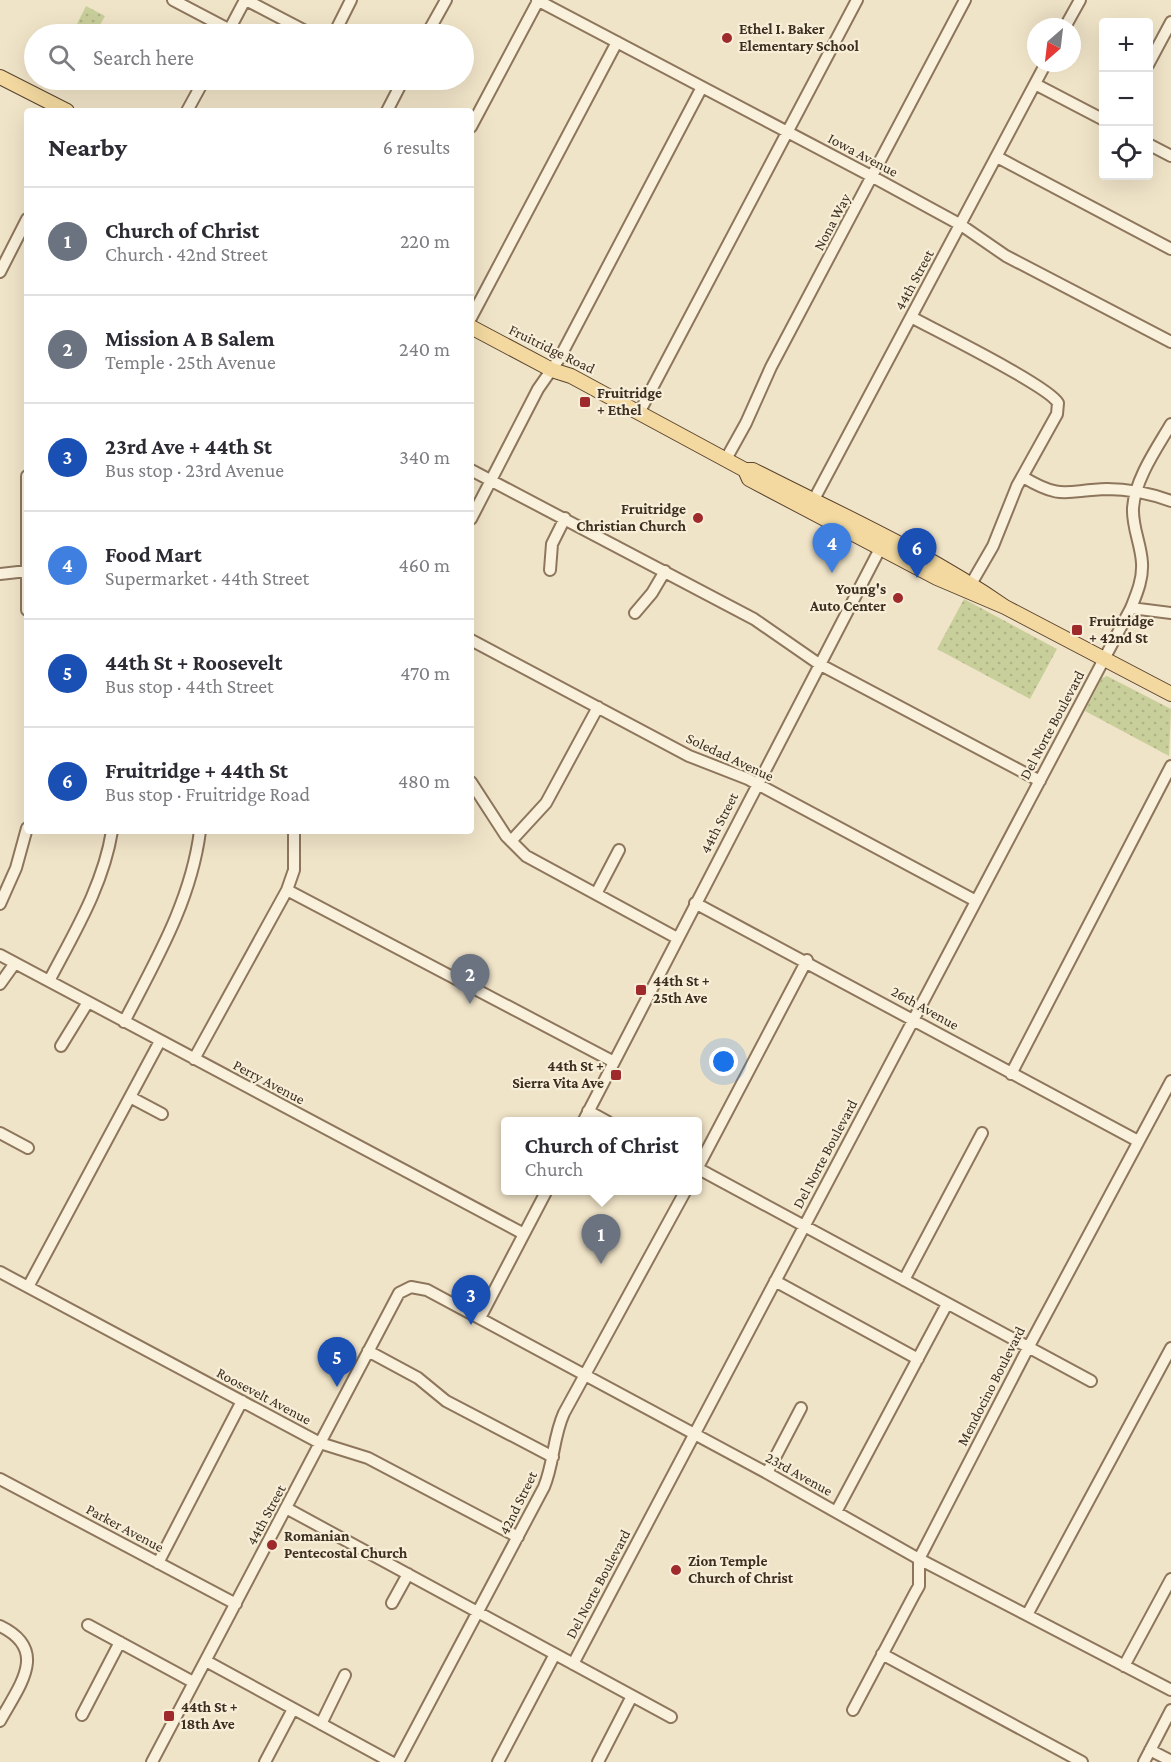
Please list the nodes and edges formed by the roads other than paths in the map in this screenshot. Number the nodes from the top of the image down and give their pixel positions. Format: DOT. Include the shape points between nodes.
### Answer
graph roads {
  1 [pos="173,0"];
  2 [pos="246,0"];
  3 [pos="351,0"];
  4 [pos="537,0"];
  5 [pos="857,0"];
  6 [pos="965,0"];
  7 [pos="1080,0"];
  8 [pos="444,2"];
  9 [pos="1070,18"];
  10 [pos="1171,22"];
  11 [pos="214,24"];
  12 [pos="232,24"];
  13 [pos="292,24"];
  14 [pos="339,24"];
  15 [pos="432,24"];
  16 [pos="617,42"];
  17 [pos="1153,57"];
  18 [pos="1041,72"];
  19 [pos="0,77"];
  20 [pos="1035,84"];
  21 [pos="702,87"];
  22 [pos="24,89"];
  23 [pos="26,90"];
  24 [pos="199,90"];
  25 [pos="399,90"];
  26 [pos="61,108"];
  27 [pos="189,108"];
  28 [pos="389,108"];
  29 [pos="1099,117"];
  30 [pos="474,122"];
  31 [pos="788,132"];
  32 [pos="1153,146"];
  33 [pos="1171,156"];
  34 [pos="997,157"];
  35 [pos="873,177"];
  36 [pos="24,225"];
  37 [pos="961,225"];
  38 [pos="1171,249"];
  39 [pos="0,272"];
  40 [pos="474,312"];
  41 [pos="911,317"];
  42 [pos="474,329"];
  43 [pos="1171,342"];
  44 [pos="552,369"];
  45 [pos="639,413"];
  46 [pos="1171,424"];
  47 [pos="726,459"];
  48 [pos="474,471"];
  49 [pos="1023,477"];
  50 [pos="492,480"];
  51 [pos="1137,490"];
  52 [pos="1171,501"];
  53 [pos="811,506"];
  54 [pos="474,513"];
  55 [pos="564,518"];
  56 [pos="883,543"];
  57 [pos="550,570"];
  58 [pos="24,571"];
  59 [pos="665,571"];
  60 [pos="0,574"];
  61 [pos="972,584"];
  62 [pos="1005,607"];
  63 [pos="1131,608"];
  64 [pos="635,613"];
  65 [pos="1171,613"];
  66 [pos="474,642"];
  67 [pos="1104,659"];
  68 [pos="819,664"];
  69 [pos="1171,694"];
  70 [pos="598,707"];
  71 [pos="1171,766"];
  72 [pos="1040,781"];
  73 [pos="756,784"];
  74 [pos="474,786"];
  75 [pos="25,834"];
  76 [pos="111,834"];
  77 [pos="200,834"];
  78 [pos="294,834"];
  79 [pos="511,841"];
  80 [pos="619,850"];
  81 [pos="287,890"];
  82 [pos="596,894"];
  83 [pos="976,901"];
  84 [pos="695,903"];
  85 [pos="0,904"];
  86 [pos="677,938"];
  87 [pos="0,955"];
  88 [pos="807,960"];
  89 [pos="15,963"];
  90 [pos="49,981"];
  91 [pos="0,984"];
  92 [pos="88,1002"];
  93 [pos="914,1018"];
  94 [pos="124,1022"];
  95 [pos="160,1041"];
  96 [pos="61,1046"];
  97 [pos="194,1059"];
  98 [pos="614,1062"];
  99 [pos="1011,1074"];
  100 [pos="1171,1081"];
  101 [pos="130,1097"];
  102 [pos="162,1114"];
  103 [pos="585,1116"];
  104 [pos="0,1133"];
  105 [pos="982,1133"];
  106 [pos="1138,1141"];
  107 [pos="28,1148"];
  108 [pos="702,1160"];
  109 [pos="702,1172"];
  110 [pos="545,1195"];
  111 [pos="684,1195"];
  112 [pos="804,1226"];
  113 [pos="524,1234"];
  114 [pos="0,1272"];
  115 [pos="904,1280"];
  116 [pos="775,1281"];
  117 [pos="28,1287"];
  118 [pos="411,1287"];
  119 [pos="947,1304"];
  120 [pos="480,1318"];
  121 [pos="1028,1348"];
  122 [pos="1171,1348"];
  123 [pos="368,1352"];
  124 [pos="918,1359"];
  125 [pos="585,1375"];
  126 [pos="1090,1381"];
  127 [pos="242,1401"];
  128 [pos="801,1408"];
  129 [pos="693,1435"];
  130 [pos="320,1443"];
  131 [pos="553,1457"];
  132 [pos="767,1473"];
  133 [pos="0,1479"];
  134 [pos="286,1508"];
  135 [pos="836,1512"];
  136 [pos="518,1537"];
  137 [pos="919,1559"];
  138 [pos="158,1563"];
  139 [pos="408,1574"];
  140 [pos="1171,1579"];
  141 [pos="392,1603"];
  142 [pos="236,1604"];
  143 [pos="478,1612"];
  144 [pos="1027,1615"];
  145 [pos="88,1625"];
  146 [pos="0,1626"];
  147 [pos="120,1642"];
  148 [pos="555,1654"];
  149 [pos="882,1654"];
  150 [pos="206,1661"];
  151 [pos="573,1664"];
  152 [pos="1124,1666"];
  153 [pos="345,1676"];
  154 [pos="194,1683"];
  155 [pos="1171,1690"];
  156 [pos="632,1696"];
  157 [pos="293,1709"];
  158 [pos="853,1710"];
  159 [pos="1171,1710"];
  160 [pos="82,1715"];
  161 [pos="671,1717"];
  162 [pos="0,1721"];
  163 [pos="321,1724"];
  164 [pos="1150,1750"];
  165 [pos="378,1759"];
  166 [pos="1171,1761"];
  167 [pos="152,1762"];
  168 [pos="265,1762"];
  169 [pos="391,1762"];
  170 [pos="399,1762"];
  171 [pos="498,1762"];
  172 [pos="598,1762"];
  173 [pos="1082,1762"];
  174 [pos="1144,1762"];
  1 -- 11 [label="street"];
  2 -- 12 [label="street"];
  2 -- 13 [label="street"];
  3 -- 14 [label="street"];
  4 -- 16 [label="street, Iowa Avenue"];
  4 -- 30 [label="street"];
  5 -- 31 [label="street"];
  6 -- 35 [label="street, Nona Way"];
  7 -- 9 [label="street"];
  8 -- 15 [label="street"];
  10 -- 17 [label="street"];
  16 -- 21 [label="street, Iowa Avenue"];
  16 -- 40 [label="street"];
  18 -- 20 [label="street, 44th Street"];
  19 -- 22 [label="main road"];
  20 -- 29 [label="street"];
  20 -- 34 [label="street, 44th Street"];
  21 -- 31 [label="street, Iowa Avenue"];
  21 -- 44 [label="street"];
  23 -- 26 [label="main road"];
  24 -- 27 [label="street"];
  25 -- 28 [label="street"];
  31 -- 35 [label="street, Iowa Avenue"];
  31 -- 45 [label="street"];
  32 -- 33 [label="street"];
  34 -- 37 [label="street, 44th Street"];
  34 -- 38 [label="street"];
  35 -- 37 [label="street, Iowa Avenue"];
  35 -- 47 [label="street, Nona Way"];
  36 -- 39 [label="street"];
  37 -- 41 [label="street, 44th Street"];
  37 -- 43 [label="street, Iowa Avenue" via="1006,256"];
  41 -- 49 [label="street" via="1056,399 1057,414"];
  41 -- 53 [label="street, 44th Street"];
  42 -- 44 [label="main road, Fruitridge Road"];
  44 -- 45 [label="main road, Fruitridge Road"];
  44 -- 50 [label="street"];
  45 -- 47 [label="main road, Fruitridge Road"];
  46 -- 51 [label="street"];
  47 -- 53 [label="main road, Fruitridge Road" via="745,470 750,479"];
  48 -- 50 [label="street"];
  49 -- 51 [label="street" via="1045,489 1068,494 1101,489"];
  49 -- 61 [label="street"];
  50 -- 54 [label="street"];
  50 -- 55 [label="street"];
  51 -- 52 [label="street"];
  51 -- 63 [label="street" via="1133,521 1142,563 1139,590"];
  53 -- 56 [label="main road, Fruitridge Road"];
  55 -- 57 [label="street" via="552,544"];
  55 -- 59 [label="street"];
  56 -- 61 [label="main road, Fruitridge Road"];
  56 -- 62 [label="main road, Fruitridge Road" via="966,592"];
  56 -- 68 [label="street, 44th Street"];
  58 -- 60 [label="street"];
  59 -- 64 [label="street"];
  59 -- 68 [label="street" via="754,619"];
  61 -- 62 [label="main road, Fruitridge Road"];
  62 -- 67 [label="main road, Fruitridge Road"];
  63 -- 65 [label="street"];
  63 -- 67 [label="street"];
  66 -- 70 [label="street, Soledad Avenue"];
  67 -- 69 [label="main road, Fruitridge Road"];
  67 -- 72 [label="street, Del Norte Boulevard"];
  68 -- 72 [label="street"];
  68 -- 73 [label="street, 44th Street"];
  70 -- 73 [label="street, Soledad Avenue" via="700,761"];
  70 -- 79 [label="street" via="550,796"];
  71 -- 99 [label="street"];
  72 -- 83 [label="street, Del Norte Boulevard"];
  73 -- 83 [label="street, Soledad Avenue"];
  73 -- 84 [label="street, 44th Street"];
  74 -- 79 [label="street"];
  75 -- 85 [label="street"];
  76 -- 90 [label="street" via="90,902"];
  77 -- 94 [label="street" via="182,906"];
  78 -- 81 [label="street" via="294,870"];
  79 -- 82 [label="street" via="534,861"];
  80 -- 82 [label="street"];
  81 -- 97 [label="street"];
  81 -- 98 [label="street"];
  82 -- 86 [label="street"];
  83 -- 93 [label="street, Del Norte Boulevard"];
  84 -- 86 [label="street, 44th Street"];
  84 -- 88 [label="street, 26th Avenue"];
  86 -- 98 [label="street, 44th Street"];
  87 -- 89 [label="street, Perry Avenue"];
  88 -- 93 [label="street, 26th Avenue"];
  88 -- 108 [label="street"];
  89 -- 90 [label="street, Perry Avenue"];
  89 -- 91 [label="street"];
  90 -- 92 [label="street, Perry Avenue"];
  92 -- 94 [label="street, Perry Avenue"];
  92 -- 96 [label="street"];
  93 -- 99 [label="street, 26th Avenue"];
  93 -- 112 [label="street, Del Norte Boulevard"];
  94 -- 95 [label="street, Perry Avenue"];
  95 -- 97 [label="street, Perry Avenue"];
  95 -- 101 [label="street"];
  97 -- 113 [label="street, Perry Avenue"];
  98 -- 103 [label="street, 44th Street"];
  99 -- 106 [label="street, 26th Avenue"];
  100 -- 106 [label="street, Mendocino Boulevard"];
  101 -- 102 [label="street"];
  101 -- 117 [label="street"];
  104 -- 107 [label="street"];
  105 -- 115 [label="street"];
  106 -- 121 [label="street, Mendocino Boulevard"];
  109 -- 112 [label="street"];
  110 -- 113 [label="street"];
  111 -- 125 [label="street, 42nd Street"];
  112 -- 115 [label="street"];
  112 -- 116 [label="street, Del Norte Boulevard"];
  113 -- 120 [label="street"];
  114 -- 117 [label="street, Roosevelt Avenue"];
  115 -- 119 [label="street"];
  116 -- 124 [label="street"];
  116 -- 129 [label="street, Del Norte Boulevard"];
  117 -- 127 [label="street, Roosevelt Avenue"];
  118 -- 120 [label="street, 23rd Avenue" via="428,1290"];
  118 -- 123 [label="street, 44th Street" via="399,1293"];
  119 -- 121 [label="street"];
  119 -- 124 [label="street"];
  120 -- 125 [label="street, 23rd Avenue"];
  121 -- 126 [label="street"];
  121 -- 137 [label="street, Mendocino Boulevard"];
  122 -- 144 [label="street"];
  123 -- 130 [label="street, 44th Street"];
  123 -- 131 [label="street" via="418,1378 446,1401"];
  124 -- 135 [label="street"];
  125 -- 129 [label="street, 23rd Avenue"];
  125 -- 131 [label="street, 42nd Street" via="561,1420"];
  127 -- 130 [label="street, Roosevelt Avenue"];
  127 -- 138 [label="street"];
  128 -- 132 [label="street"];
  129 -- 132 [label="street, 23rd Avenue"];
  129 -- 151 [label="street, Del Norte Boulevard"];
  130 -- 134 [label="street, 44th Street"];
  130 -- 136 [label="street, Roosevelt Avenue" via="368,1458"];
  131 -- 136 [label="street, 42nd Street" via="544,1487"];
  132 -- 135 [label="street, 23rd Avenue"];
  133 -- 138 [label="street, Parker Avenue"];
  134 -- 139 [label="street"];
  134 -- 142 [label="street, 44th Street"];
  135 -- 137 [label="street, 23rd Avenue"];
  136 -- 143 [label="street, 42nd Street"];
  137 -- 144 [label="street, 23rd Avenue"];
  137 -- 149 [label="street, Mendocino Boulevard" via="918,1586"];
  138 -- 142 [label="street, Parker Avenue"];
  139 -- 141 [label="street"];
  139 -- 143 [label="street"];
  140 -- 152 [label="street"];
  142 -- 150 [label="street, 44th Street"];
  143 -- 148 [label="street"];
  143 -- 170 [label="street, 42nd Street"];
  144 -- 152 [label="street, 23rd Avenue"];
  145 -- 147 [label="street"];
  146 -- 162 [label="street" via="21,1640 28,1662"];
  147 -- 154 [label="street"];
  147 -- 160 [label="street"];
  148 -- 151 [label="street"];
  148 -- 171 [label="street"];
  149 -- 158 [label="street, Mendocino Boulevard"];
  149 -- 173 [label="street"];
  150 -- 154 [label="street, 44th Street"];
  150 -- 157 [label="street"];
  151 -- 156 [label="street"];
  152 -- 155 [label="street, 23rd Avenue"];
  153 -- 163 [label="street"];
  154 -- 167 [label="street, 44th Street"];
  156 -- 161 [label="street"];
  156 -- 172 [label="street"];
  157 -- 163 [label="street"];
  157 -- 168 [label="street"];
  159 -- 164 [label="street"];
  163 -- 165 [label="street"];
  164 -- 166 [label="street"];
  164 -- 174 [label="street"];
  165 -- 169 [label="street"];
}
